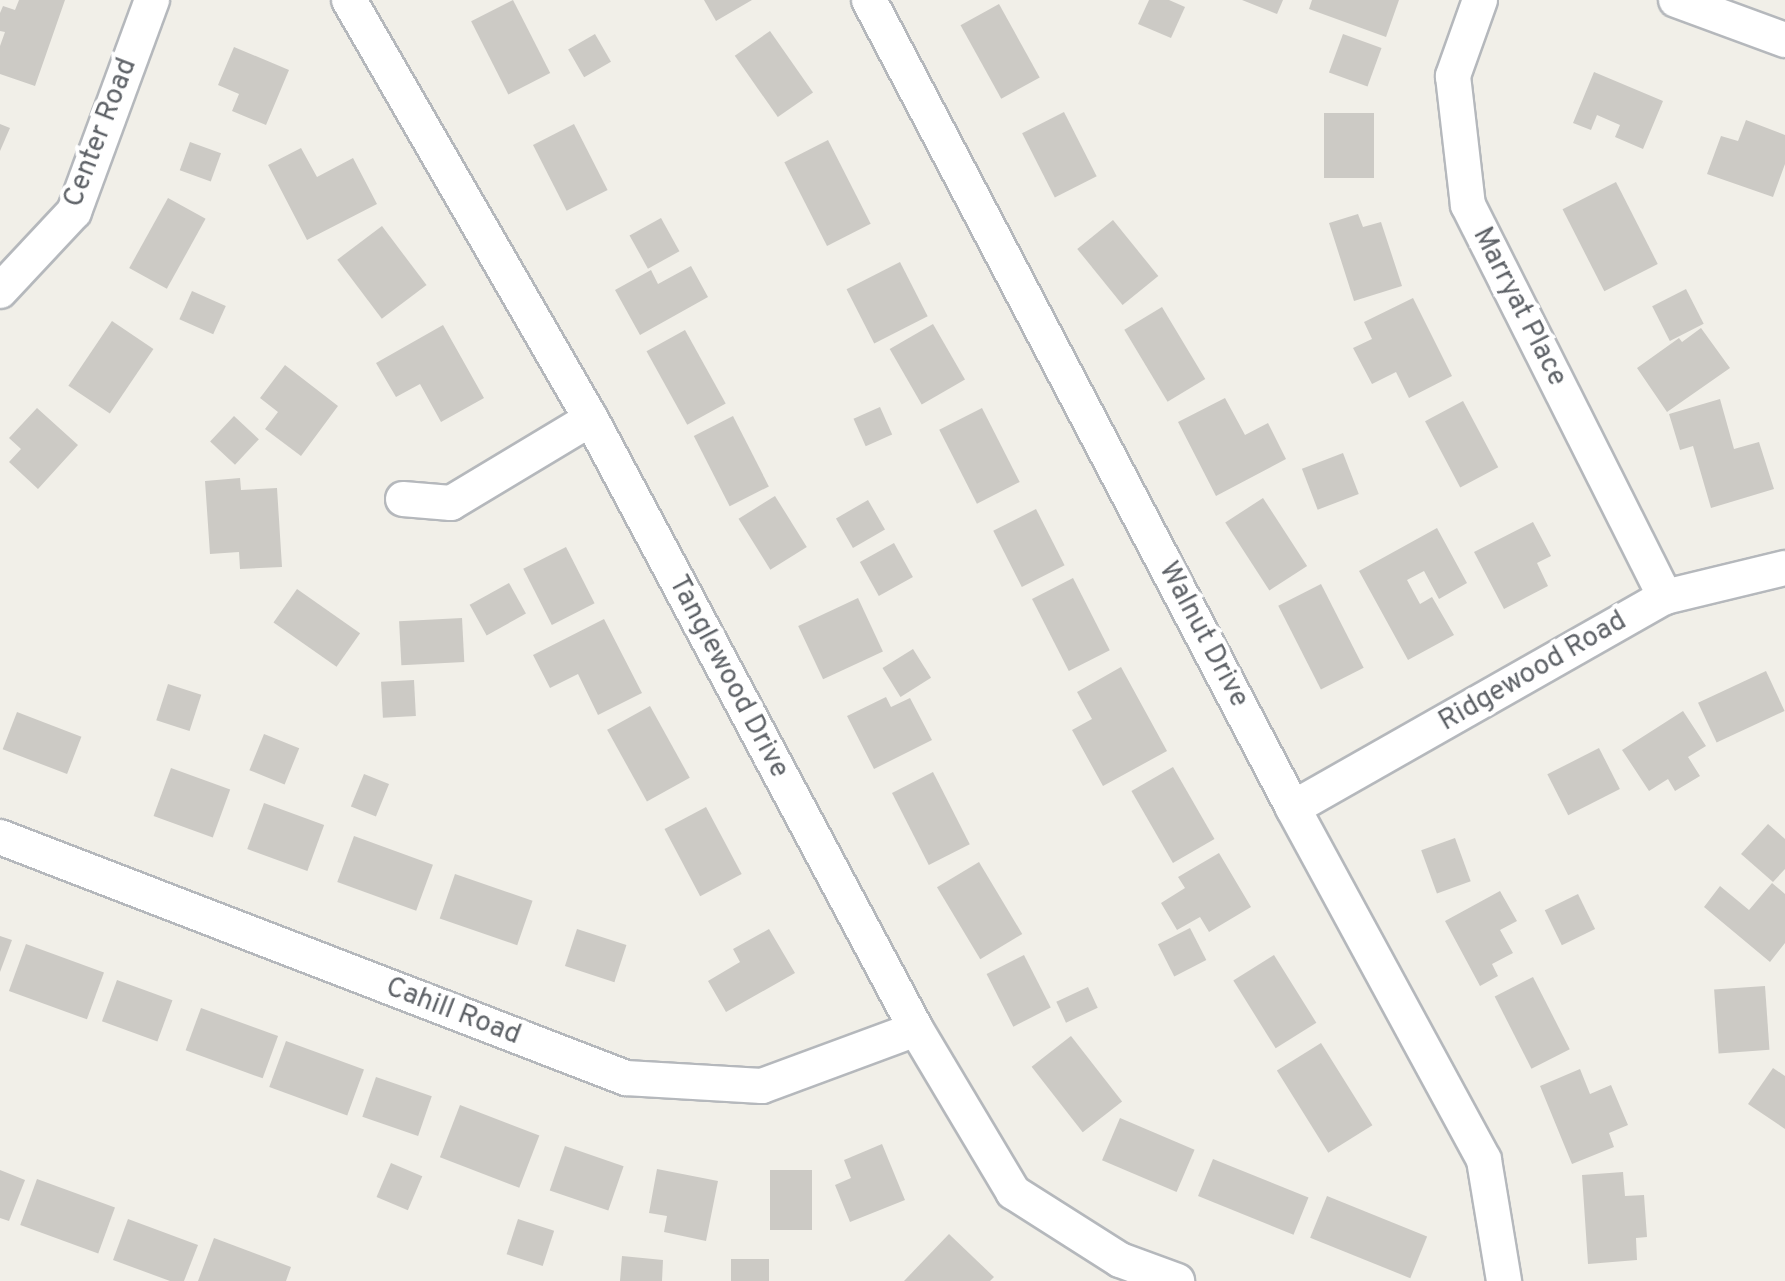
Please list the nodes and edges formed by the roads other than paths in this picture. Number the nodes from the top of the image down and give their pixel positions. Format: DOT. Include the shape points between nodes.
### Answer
graph roads {
  1 [pos="152,0"];
  2 [pos="349,0"];
  3 [pos="869,0"];
  4 [pos="1480,0"];
  5 [pos="1676,0"];
  6 [pos="1785,40"];
  7 [pos="0,291"];
  8 [pos="591,419"];
  9 [pos="403,499"];
  10 [pos="1785,568"];
  11 [pos="1665,597"];
  12 [pos="1293,808"];
  13 [pos="0,837"];
  14 [pos="916,1029"];
  15 [pos="1177,1281"];
  16 [pos="1504,1281"];
  1 -- 7 [label="street, Center Road" via="74,212"];
  2 -- 8 [label="street, Tanglewood Drive"];
  3 -- 12 [label="street, Walnut Drive"];
  4 -- 11 [label="street, Marryat Place" via="1453,76 1468,205"];
  5 -- 6 [label="street"];
  8 -- 9 [label="street" via="451,503"];
  8 -- 14 [label="street, Tanglewood Drive"];
  10 -- 11 [label="street, Ridgewood Road"];
  11 -- 12 [label="street, Ridgewood Road"];
  12 -- 16 [label="street, Walnut Drive" via="1484,1160"];
  13 -- 14 [label="street, Cahill Road" via="626,1078 762,1086"];
  14 -- 15 [label="street, Tanglewood Drive" via="1013,1192 1120,1260"];
}
